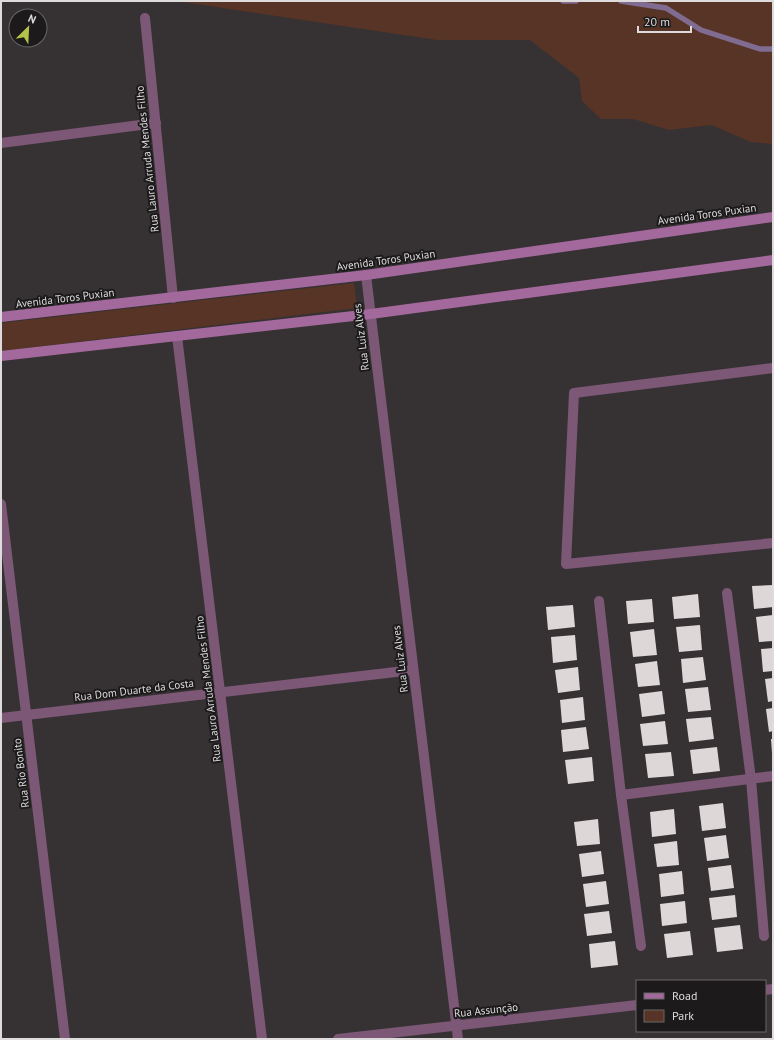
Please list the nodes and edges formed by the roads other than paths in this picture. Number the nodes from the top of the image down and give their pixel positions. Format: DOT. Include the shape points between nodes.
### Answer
graph roads {
  1 [pos="145,18"];
  2 [pos="156,123"];
  3 [pos="1,143"];
  4 [pos="773,217"];
  5 [pos="773,260"];
  6 [pos="366,275"];
  7 [pos="173,298"];
  8 [pos="371,314"];
  9 [pos="1,317"];
  10 [pos="177,336"];
  11 [pos="1,356"];
  12 [pos="773,368"];
  13 [pos="1,504"];
  14 [pos="773,543"];
  15 [pos="727,593"];
  16 [pos="599,601"];
  17 [pos="414,670"];
  18 [pos="220,692"];
  19 [pos="26,715"];
  20 [pos="1,718"];
  21 [pos="773,776"];
  22 [pos="751,779"];
  23 [pos="621,795"];
  24 [pos="764,936"];
  25 [pos="641,946"];
  26 [pos="636,1004"];
  27 [pos="456,1025"];
  28 [pos="65,1039"];
  29 [pos="262,1039"];
  30 [pos="338,1039"];
  31 [pos="458,1039"];
  1 -- 2 [label="street, Rua Lauro Arruda Mendes Filho"];
  2 -- 3 [label="street"];
  2 -- 7 [label="street, Rua Lauro Arruda Mendes Filho"];
  4 -- 6 [label="main road, Avenida Toros Puxian"];
  5 -- 8 [label="main road"];
  6 -- 7 [label="main road, Avenida Toros Puxian"];
  6 -- 8 [label="street, Rua Luiz Alves"];
  7 -- 9 [label="main road, Avenida Toros Puxian"];
  8 -- 10 [label="main road"];
  8 -- 17 [label="street, Rua Luiz Alves"];
  10 -- 11 [label="main road"];
  10 -- 18 [label="street, Rua Lauro Arruda Mendes Filho"];
  12 -- 14 [label="street" via="574,393 566,564"];
  13 -- 19 [label="street, Rua Rio Bonito"];
  15 -- 22 [label="street"];
  16 -- 23 [label="street"];
  17 -- 18 [label="street, Rua Dom Duarte da Costa"];
  17 -- 27 [label="street, Rua Luiz Alves"];
  18 -- 19 [label="street, Rua Dom Duarte da Costa"];
  18 -- 29 [label="street, Rua Lauro Arruda Mendes Filho"];
  19 -- 20 [label="street, Rua Dom Duarte da Costa"];
  19 -- 28 [label="street, Rua Rio Bonito"];
  21 -- 22 [label="street"];
  22 -- 23 [label="street"];
  22 -- 24 [label="street"];
  23 -- 25 [label="street"];
  26 -- 27 [label="street, Rua Assunção"];
  27 -- 30 [label="street, Rua Assunção"];
  27 -- 31 [label="street, Rua Luiz Alves"];
}
